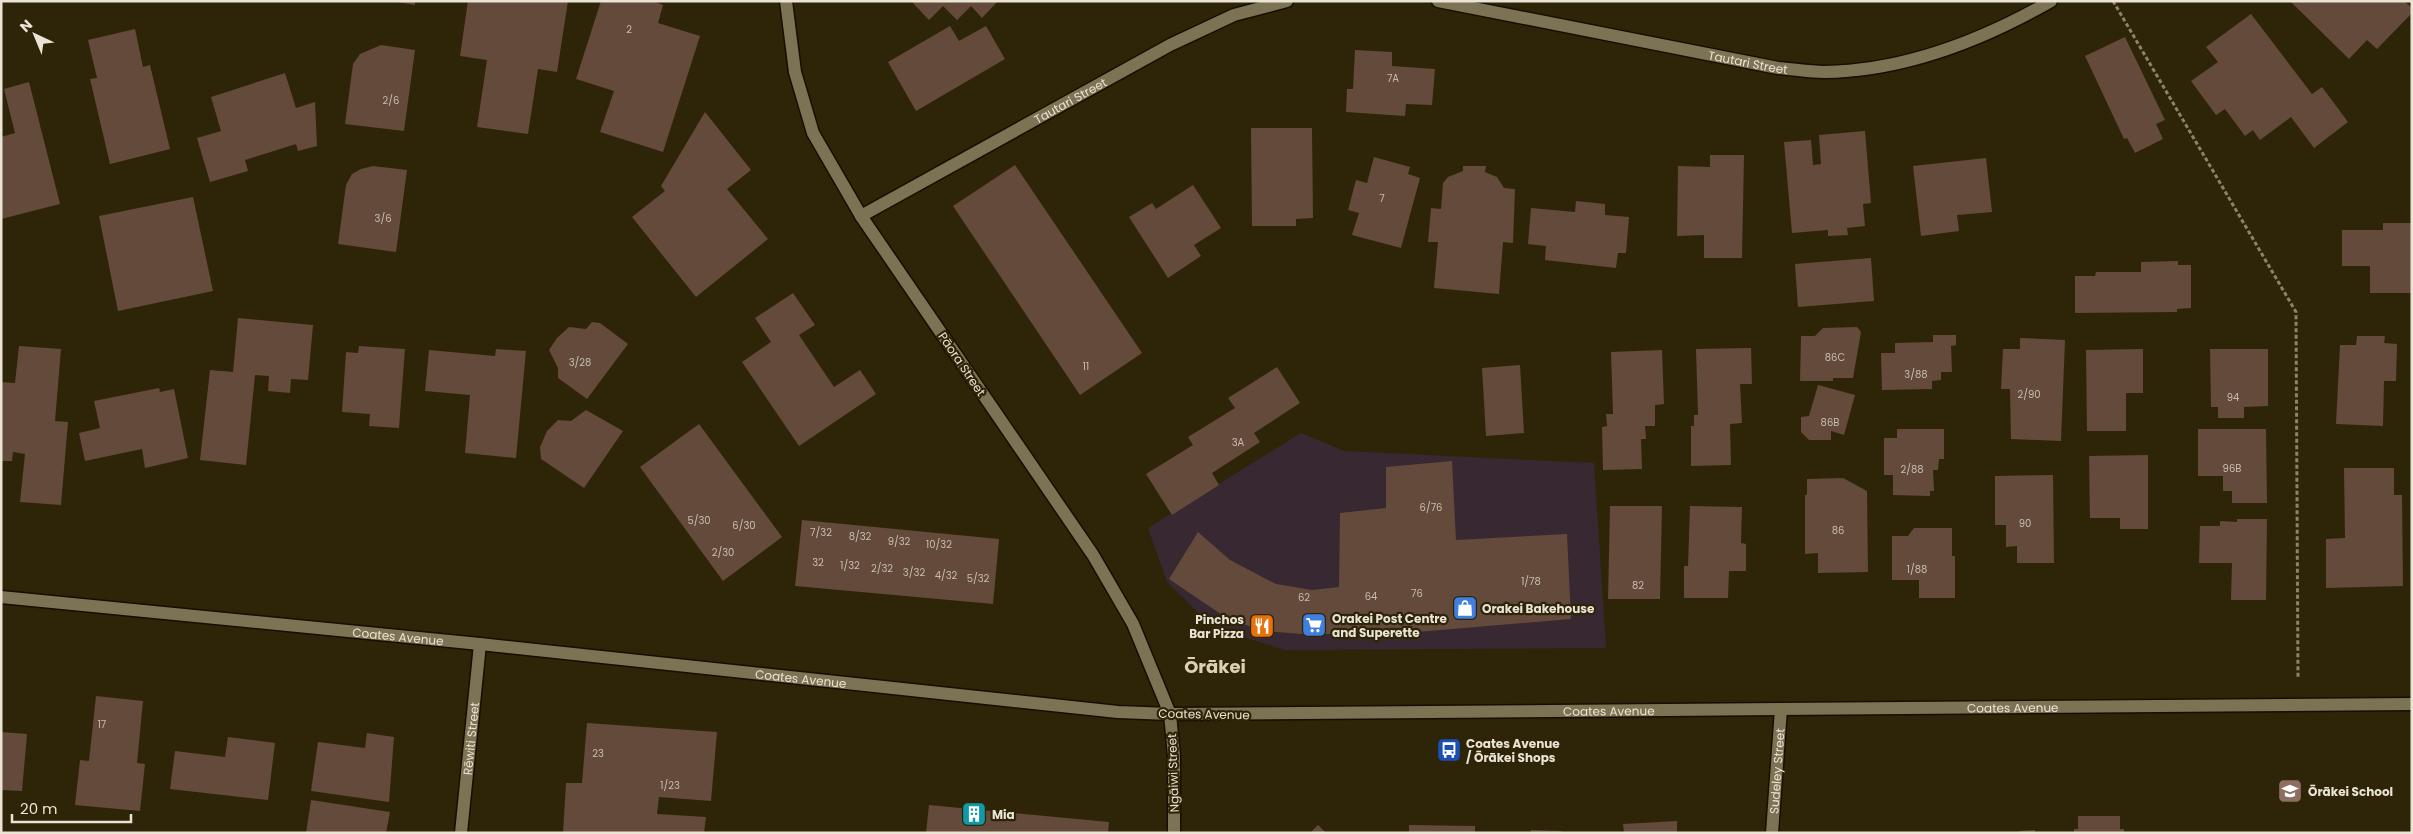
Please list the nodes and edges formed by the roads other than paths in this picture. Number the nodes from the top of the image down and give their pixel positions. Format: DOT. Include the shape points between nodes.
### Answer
graph roads {
  1 [pos="786,1"];
  2 [pos="1287,1"];
  3 [pos="1438,1"];
  4 [pos="2050,1"];
  5 [pos="860,216"];
  6 [pos="1,597"];
  7 [pos="480,644"];
  8 [pos="2412,704"];
  9 [pos="1781,709"];
  10 [pos="1170,714"];
  11 [pos="461,833"];
  12 [pos="1174,833"];
  13 [pos="1772,833"];
  1 -- 5 [label="street, Pāora Street" via="795,72 813,134"];
  2 -- 5 [label="street, Tautari Street" via="1234,15 1170,46"];
  3 -- 4 [label="street, Tautari Street" via="1778,68 1822,72 1862,70 1947,50 1999,29"];
  5 -- 10 [label="street, Pāora Street" via="1093,555 1133,624"];
  6 -- 7 [label="street, Coates Avenue"];
  7 -- 10 [label="street, Coates Avenue" via="1099,710"];
  7 -- 11 [label="street, Rēwiti Street"];
  8 -- 9 [label="street, Coates Avenue"];
  9 -- 10 [label="street, Coates Avenue"];
  9 -- 13 [label="street, Sudeley Street"];
  10 -- 12 [label="street, Ngāiwi Street" via="1174,756"];
}
